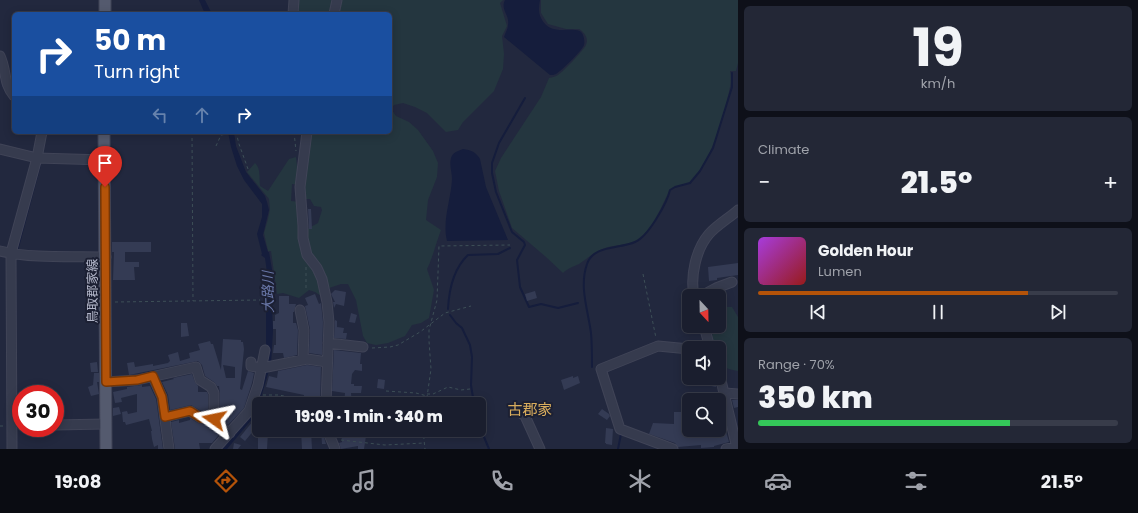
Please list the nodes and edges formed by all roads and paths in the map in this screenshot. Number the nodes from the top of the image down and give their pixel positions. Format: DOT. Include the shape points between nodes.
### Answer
graph roads {
  1 [pos="105,0"];
  2 [pos="294,0"];
  3 [pos="337,0"];
  4 [pos="105,12"];
  5 [pos="294,12"];
  6 [pos="334,12"];
  7 [pos="0,56"];
  8 [pos="12,93"];
  9 [pos="42,134"];
  10 [pos="104,134"];
  11 [pos="192,134"];
  12 [pos="226,134"];
  13 [pos="236,134"];
  14 [pos="307,134"];
  15 [pos="216,146"];
  16 [pos="0,149"];
  17 [pos="37,158"];
  18 [pos="104,160"];
  19 [pos="248,169"];
  20 [pos="738,210"];
  21 [pos="510,245"];
  22 [pos="0,251"];
  23 [pos="11,253"];
  24 [pos="106,256"];
  25 [pos="643,274"];
  26 [pos="732,282"];
  27 [pos="694,289"];
  28 [pos="714,289"];
  29 [pos="260,300"];
  30 [pos="192,301"];
  31 [pos="106,302"];
  32 [pos="472,306"];
  33 [pos="300,310"];
  34 [pos="328,343"];
  35 [pos="658,346"];
  36 [pos="363,347"];
  37 [pos="682,348"];
  38 [pos="265,350"];
  39 [pos="303,360"];
  40 [pos="251,362"];
  41 [pos="327,362"];
  42 [pos="262,368"];
  43 [pos="153,376"];
  44 [pos="106,382"];
  45 [pos="15,385"];
  46 [pos="723,385"];
  47 [pos="470,389"];
  48 [pos="386,391"];
  49 [pos="725,393"];
  50 [pos="726,393"];
  51 [pos="256,394"];
  52 [pos="738,394"];
  53 [pos="427,395"];
  54 [pos="287,397"];
  55 [pos="326,397"];
  56 [pos="726,397"];
  57 [pos="522,414"];
  58 [pos="165,417"];
  59 [pos="214,419"];
  60 [pos="105,424"];
  61 [pos="64,425"];
  62 [pos="736,432"];
  63 [pos="230,433"];
  64 [pos="14,437"];
  65 [pos="423,437"];
  66 [pos="424,443"];
  67 [pos="334,446"];
  68 [pos="737,448"];
  69 [pos="12,449"];
  70 [pos="106,449"];
  71 [pos="169,449"];
  72 [pos="215,449"];
  73 [pos="425,449"];
  74 [pos="540,449"];
  75 [pos="673,449"];
  76 [pos="726,449"];
  1 -- 4 [label="main road"];
  2 -- 5 [label="street"];
  3 -- 6 [label="street"];
  7 -- 8 [label="street" via="7,86"];
  9 -- 17 [label="street"];
  10 -- 18 [label="main road, 鳥取郡家線"];
  11 -- 30 [label="path"];
  12 -- 15 [label="path" via="221,135"];
  13 -- 19 [label="path"];
  14 -- 34 [label="street" via="300,187 303,238 307,255 320,274 325,290 329,322"];
  16 -- 17 [label="street"];
  17 -- 18 [label="street"];
  17 -- 23 [label="street"];
  18 -- 24 [label="main road, 鳥取郡家線"];
  20 -- 27 [label="street" via="709,234 701,247 694,275"];
  21 -- 53 [label="path" via="439,246 437,300 430,330 431,369"];
  22 -- 23 [label="street"];
  23 -- 24 [label="street"];
  23 -- 45 [label="street"];
  24 -- 31 [label="main road, 鳥取郡家線"];
  25 -- 35 [label="path"];
  26 -- 28 [label="street"];
  29 -- 30 [label="path"];
  30 -- 31 [label="path"];
  31 -- 44 [label="main road, 鳥取郡家線"];
  32 -- 36 [label="path" via="445,313 398,345 390,348"];
  33 -- 39 [label="street" via="304,330"];
  34 -- 36 [label="street"];
  34 -- 41 [label="street"];
  35 -- 37 [label="street"];
  35 -- 75 [label="street" via="601,369 620,429"];
  38 -- 42 [label="street"];
  39 -- 41 [label="street"];
  39 -- 42 [label="street"];
  40 -- 42 [label="street" via="251,366"];
  41 -- 55 [label="street"];
  42 -- 51 [label="street"];
  43 -- 44 [label="street"];
  43 -- 58 [label="street" via="162,397"];
  43 -- 59 [label="street" via="196,367 200,380 214,392"];
  44 -- 60 [label="main road, 鳥取郡家線"];
  46 -- 49 [label="street"];
  47 -- 53 [label="path" via="448,388"];
  48 -- 53 [label="path"];
  50 -- 52 [label="street"];
  51 -- 54 [label="path"];
  51 -- 63 [label="street" via="249,411"];
  56 -- 62 [label="street"];
  57 -- 74 [label="street" via="526,416"];
  58 -- 59 [label="street" via="190,411 201,418"];
  58 -- 71 [label="street"];
  59 -- 63 [label="street" via="216,425"];
  60 -- 61 [label="street"];
  60 -- 70 [label="main road, 鳥取郡家線"];
  62 -- 68 [label="street"];
  63 -- 72 [label="street"];
  64 -- 69 [label="street"];
  65 -- 66 [label="path"];
  66 -- 67 [label="path" via="385,445 340,440"];
  66 -- 73 [label="path"];
  68 -- 76 [label="street"];
}
